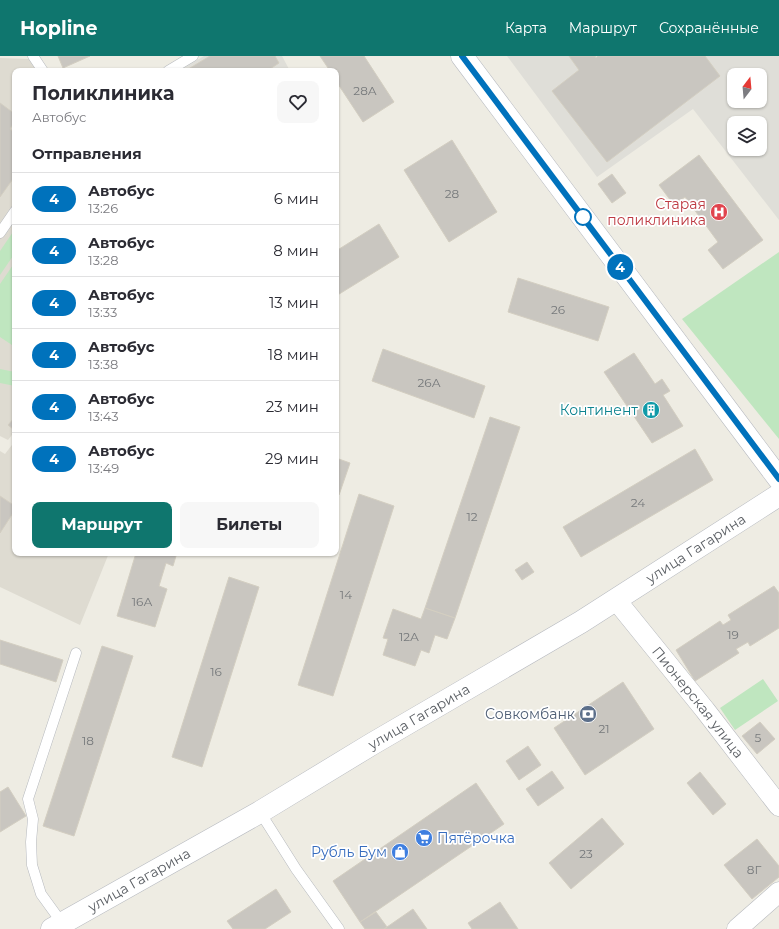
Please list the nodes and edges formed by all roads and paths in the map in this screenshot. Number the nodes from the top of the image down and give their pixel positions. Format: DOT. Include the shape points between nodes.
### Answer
graph roads {
  1 [pos="33,56"];
  2 [pos="193,56"];
  3 [pos="462,56"];
  4 [pos="41,68"];
  5 [pos="173,68"];
  6 [pos="12,215"];
  7 [pos="0,233"];
  8 [pos="779,479"];
  9 [pos="779,495"];
  10 [pos="616,600"];
  11 [pos="76,653"];
  12 [pos="779,806"];
  13 [pos="260,812"];
  14 [pos="779,892"];
  15 [pos="57,926"];
  16 [pos="339,929"];
  17 [pos="737,929"];
  1 -- 4 [label="lane"];
  2 -- 5 [label="lane"];
  3 -- 8 [label="main road"];
  6 -- 7 [label="lane"];
  9 -- 10 [label="main road, улица Гагарина"];
  10 -- 12 [label="street, Пионерская улица"];
  10 -- 13 [label="main road, улица Гагарина"];
  11 -- 15 [label="lane" via="28,799 32,819 32,865 40,894"];
  13 -- 15 [label="main road, улица Гагарина"];
  13 -- 16 [label="lane" via="296,869"];
  14 -- 17 [label="street"];
}
